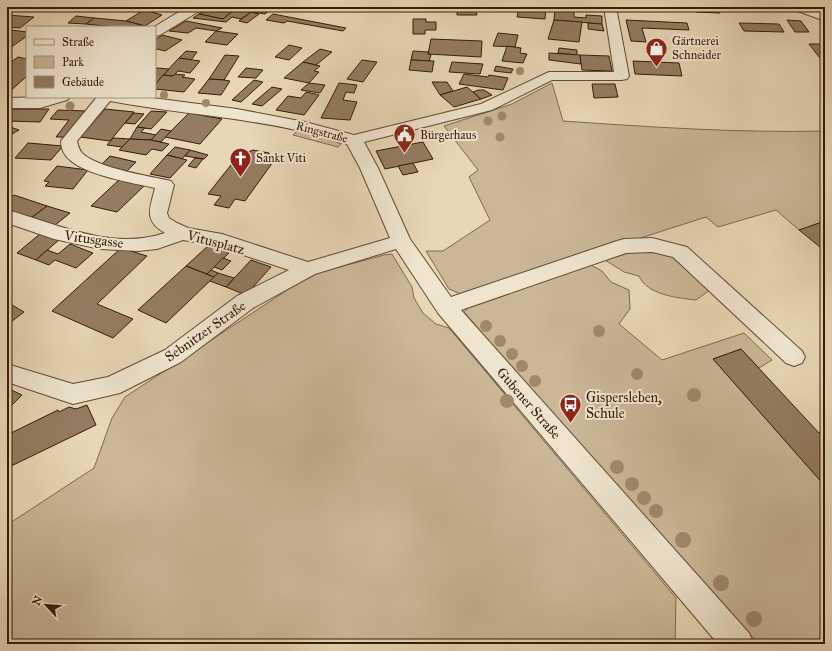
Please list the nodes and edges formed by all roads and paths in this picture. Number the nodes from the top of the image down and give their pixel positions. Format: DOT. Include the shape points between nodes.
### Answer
graph roads {
  1 [pos="196,7"];
  2 [pos="610,7"];
  3 [pos="800,7"];
  4 [pos="825,17"];
  5 [pos="156,31"];
  6 [pos="58,98"];
  7 [pos="104,98"];
  8 [pos="118,98"];
  9 [pos="7,103"];
  10 [pos="353,140"];
  11 [pos="7,216"];
  12 [pos="183,234"];
  13 [pos="401,241"];
  14 [pos="308,269"];
  15 [pos="446,308"];
  16 [pos="794,357"];
  17 [pos="7,373"];
  18 [pos="738,644"];
  1 -- 5 [label="street"];
  2 -- 10 [label="street, Ringstraße" via="622,76 549,76 486,106"];
  3 -- 4 [label="street"];
  6 -- 9 [label="street" via="40,103"];
  7 -- 12 [label="street, Vitusplatz" via="69,141 75,157 88,164 165,185 158,213 161,221"];
  8 -- 10 [label="street, Ringstraße" via="231,113 298,125"];
  10 -- 13 [label="street, Gubener Straße" via="370,168"];
  11 -- 12 [label="street, Vitusgasse" via="50,232 102,243 156,242"];
  12 -- 14 [label="street, Vitusplatz" via="215,240"];
  13 -- 14 [label="street, Sebnitzer Straße"];
  13 -- 15 [label="street, Gubener Straße"];
  14 -- 17 [label="street, Sebnitzer Straße" via="244,302 173,356 112,386 73,394"];
  15 -- 16 [label="street" via="624,246 652,245 680,252"];
  15 -- 18 [label="street, Gubener Straße"];
}
